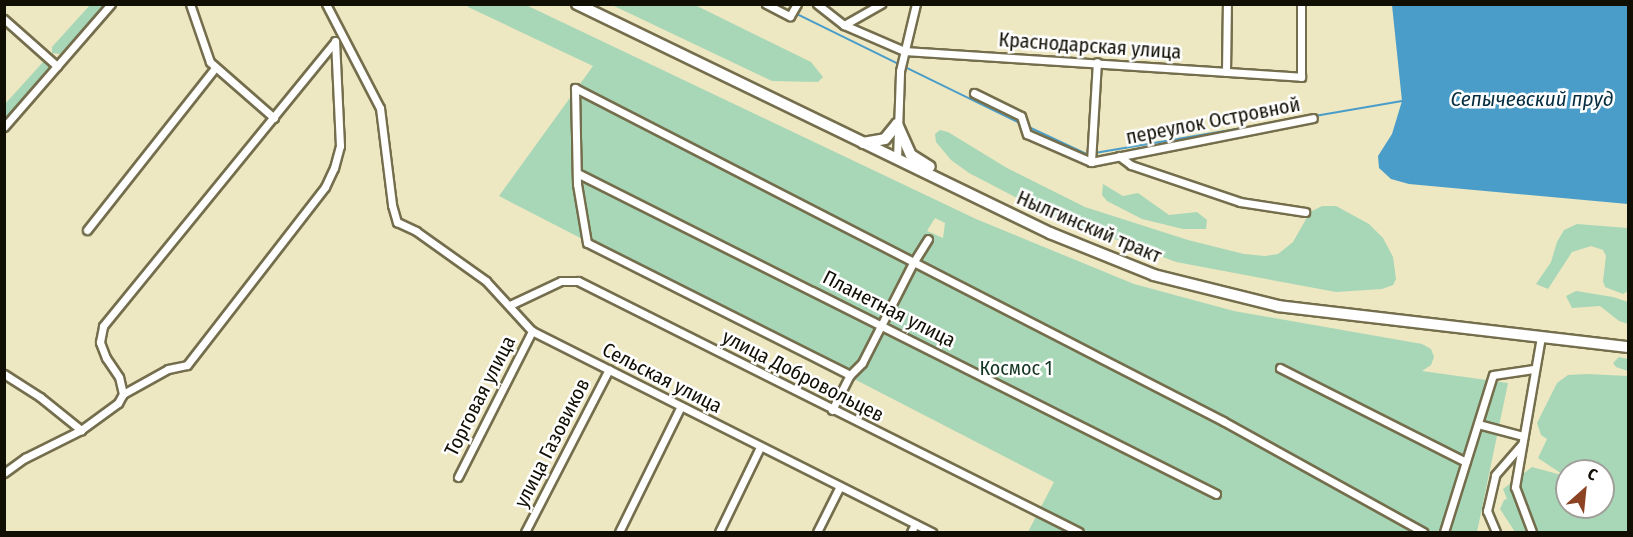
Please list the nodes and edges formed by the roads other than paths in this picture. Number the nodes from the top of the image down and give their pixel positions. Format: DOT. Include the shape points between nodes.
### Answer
graph roads {
  1 [pos="111,4"];
  2 [pos="190,4"];
  3 [pos="326,4"];
  4 [pos="577,4"];
  5 [pos="766,4"];
  6 [pos="797,4"];
  7 [pos="817,4"];
  8 [pos="881,4"];
  9 [pos="915,4"];
  10 [pos="1227,4"];
  11 [pos="1300,4"];
  12 [pos="4,19"];
  13 [pos="844,25"];
  14 [pos="339,30"];
  15 [pos="335,42"];
  16 [pos="904,51"];
  17 [pos="1096,62"];
  18 [pos="57,66"];
  19 [pos="215,68"];
  20 [pos="1226,72"];
  21 [pos="974,93"];
  22 [pos="274,118"];
  23 [pos="1313,118"];
  24 [pos="897,124"];
  25 [pos="4,127"];
  26 [pos="863,143"];
  27 [pos="1119,156"];
  28 [pos="897,159"];
  29 [pos="1091,162"];
  30 [pos="577,172"];
  31 [pos="1305,212"];
  32 [pos="1036,226"];
  33 [pos="87,230"];
  34 [pos="928,239"];
  35 [pos="913,263"];
  36 [pos="510,305"];
  37 [pos="883,324"];
  38 [pos="532,331"];
  39 [pos="1540,336"];
  40 [pos="1629,347"];
  41 [pos="1280,368"];
  42 [pos="609,369"];
  43 [pos="1534,369"];
  44 [pos="4,374"];
  45 [pos="850,375"];
  46 [pos="123,394"];
  47 [pos="681,406"];
  48 [pos="832,410"];
  49 [pos="1478,423"];
  50 [pos="81,430"];
  51 [pos="1522,440"];
  52 [pos="760,447"];
  53 [pos="1466,462"];
  54 [pos="4,473"];
  55 [pos="458,477"];
  56 [pos="840,486"];
  57 [pos="1216,494"];
  58 [pos="915,524"];
  59 [pos="525,532"];
  60 [pos="619,532"];
  61 [pos="718,532"];
  62 [pos="817,532"];
  63 [pos="911,532"];
  64 [pos="932,532"];
  65 [pos="1079,532"];
  66 [pos="1423,532"];
  67 [pos="1444,532"];
  68 [pos="1496,532"];
  69 [pos="1532,532"];
  1 -- 18 [label="street"];
  2 -- 19 [label="street"];
  3 -- 14 [label="street"];
  4 -- 26 [label="main road, Нылгинский тракт"];
  5 -- 6 [label="street" via="790,16"];
  7 -- 13 [label="street, Краснодарская улица"];
  8 -- 13 [label="street"];
  9 -- 16 [label="street"];
  10 -- 20 [label="street"];
  11 -- 20 [label="street, Краснодарская улица" via="1301,77"];
  12 -- 18 [label="street"];
  13 -- 16 [label="street, Краснодарская улица"];
  14 -- 15 [label="street"];
  14 -- 36 [label="street, Сельская улица" via="380,108 397,222 486,281"];
  15 -- 22 [label="street"];
  15 -- 46 [label="street" via="340,146 325,187 187,365 168,369"];
  16 -- 17 [label="street, Краснодарская улица"];
  16 -- 24 [label="street"];
  17 -- 20 [label="street, Краснодарская улица"];
  17 -- 29 [label="street"];
  18 -- 25 [label="street"];
  19 -- 22 [label="street"];
  19 -- 33 [label="street"];
  21 -- 29 [label="street" via="1021,116 1027,134"];
  22 -- 46 [label="street" via="103,326 100,342"];
  23 -- 27 [label="street, переулок Островной"];
  24 -- 26 [label="main road" via="885,139"];
  24 -- 28 [label="street"];
  24 -- 32 [label="main road" via="906,148 916,160 1021,213"];
  26 -- 28 [label="main road, Нылгинский тракт"];
  27 -- 29 [label="street, переулок Островной"];
  27 -- 31 [label="street" via="1131,165 1240,202"];
  28 -- 32 [label="main road, Нылгинский тракт"];
  30 -- 35 [label="street" via="575,88"];
  30 -- 37 [label="street, Планетная улица"];
  30 -- 45 [label="street" via="587,243"];
  32 -- 39 [label="main road, Нылгинский тракт" via="1154,274 1278,306"];
  34 -- 35 [label="street"];
  35 -- 37 [label="street"];
  35 -- 66 [label="street" via="1223,421"];
  36 -- 38 [label="street, Сельская улица"];
  36 -- 48 [label="street, улица Добровольцев" via="561,281 578,280"];
  37 -- 45 [label="street" via="862,363"];
  37 -- 57 [label="street, Планетная улица"];
  38 -- 42 [label="street, Сельская улица"];
  38 -- 55 [label="street, Торговая улица"];
  39 -- 40 [label="main road, Нылгинский тракт"];
  39 -- 43 [label="street"];
  41 -- 53 [label="street"];
  42 -- 47 [label="street, Сельская улица"];
  42 -- 59 [label="street, улица Газовиков"];
  43 -- 49 [label="street" via="1493,375"];
  43 -- 51 [label="street"];
  44 -- 50 [label="street"];
  45 -- 48 [label="street"];
  46 -- 50 [label="street" via="118,403"];
  47 -- 52 [label="street, Сельская улица"];
  47 -- 60 [label="street"];
  48 -- 65 [label="street, улица Добровольцев"];
  49 -- 51 [label="street"];
  49 -- 53 [label="street"];
  50 -- 54 [label="street"];
  51 -- 68 [label="street" via="1495,475 1487,511"];
  51 -- 69 [label="street" via="1515,487"];
  52 -- 56 [label="street, Сельская улица"];
  52 -- 61 [label="street"];
  53 -- 67 [label="street"];
  56 -- 58 [label="street, Сельская улица"];
  56 -- 62 [label="street"];
  58 -- 63 [label="street"];
  58 -- 64 [label="street, Сельская улица"];
}
